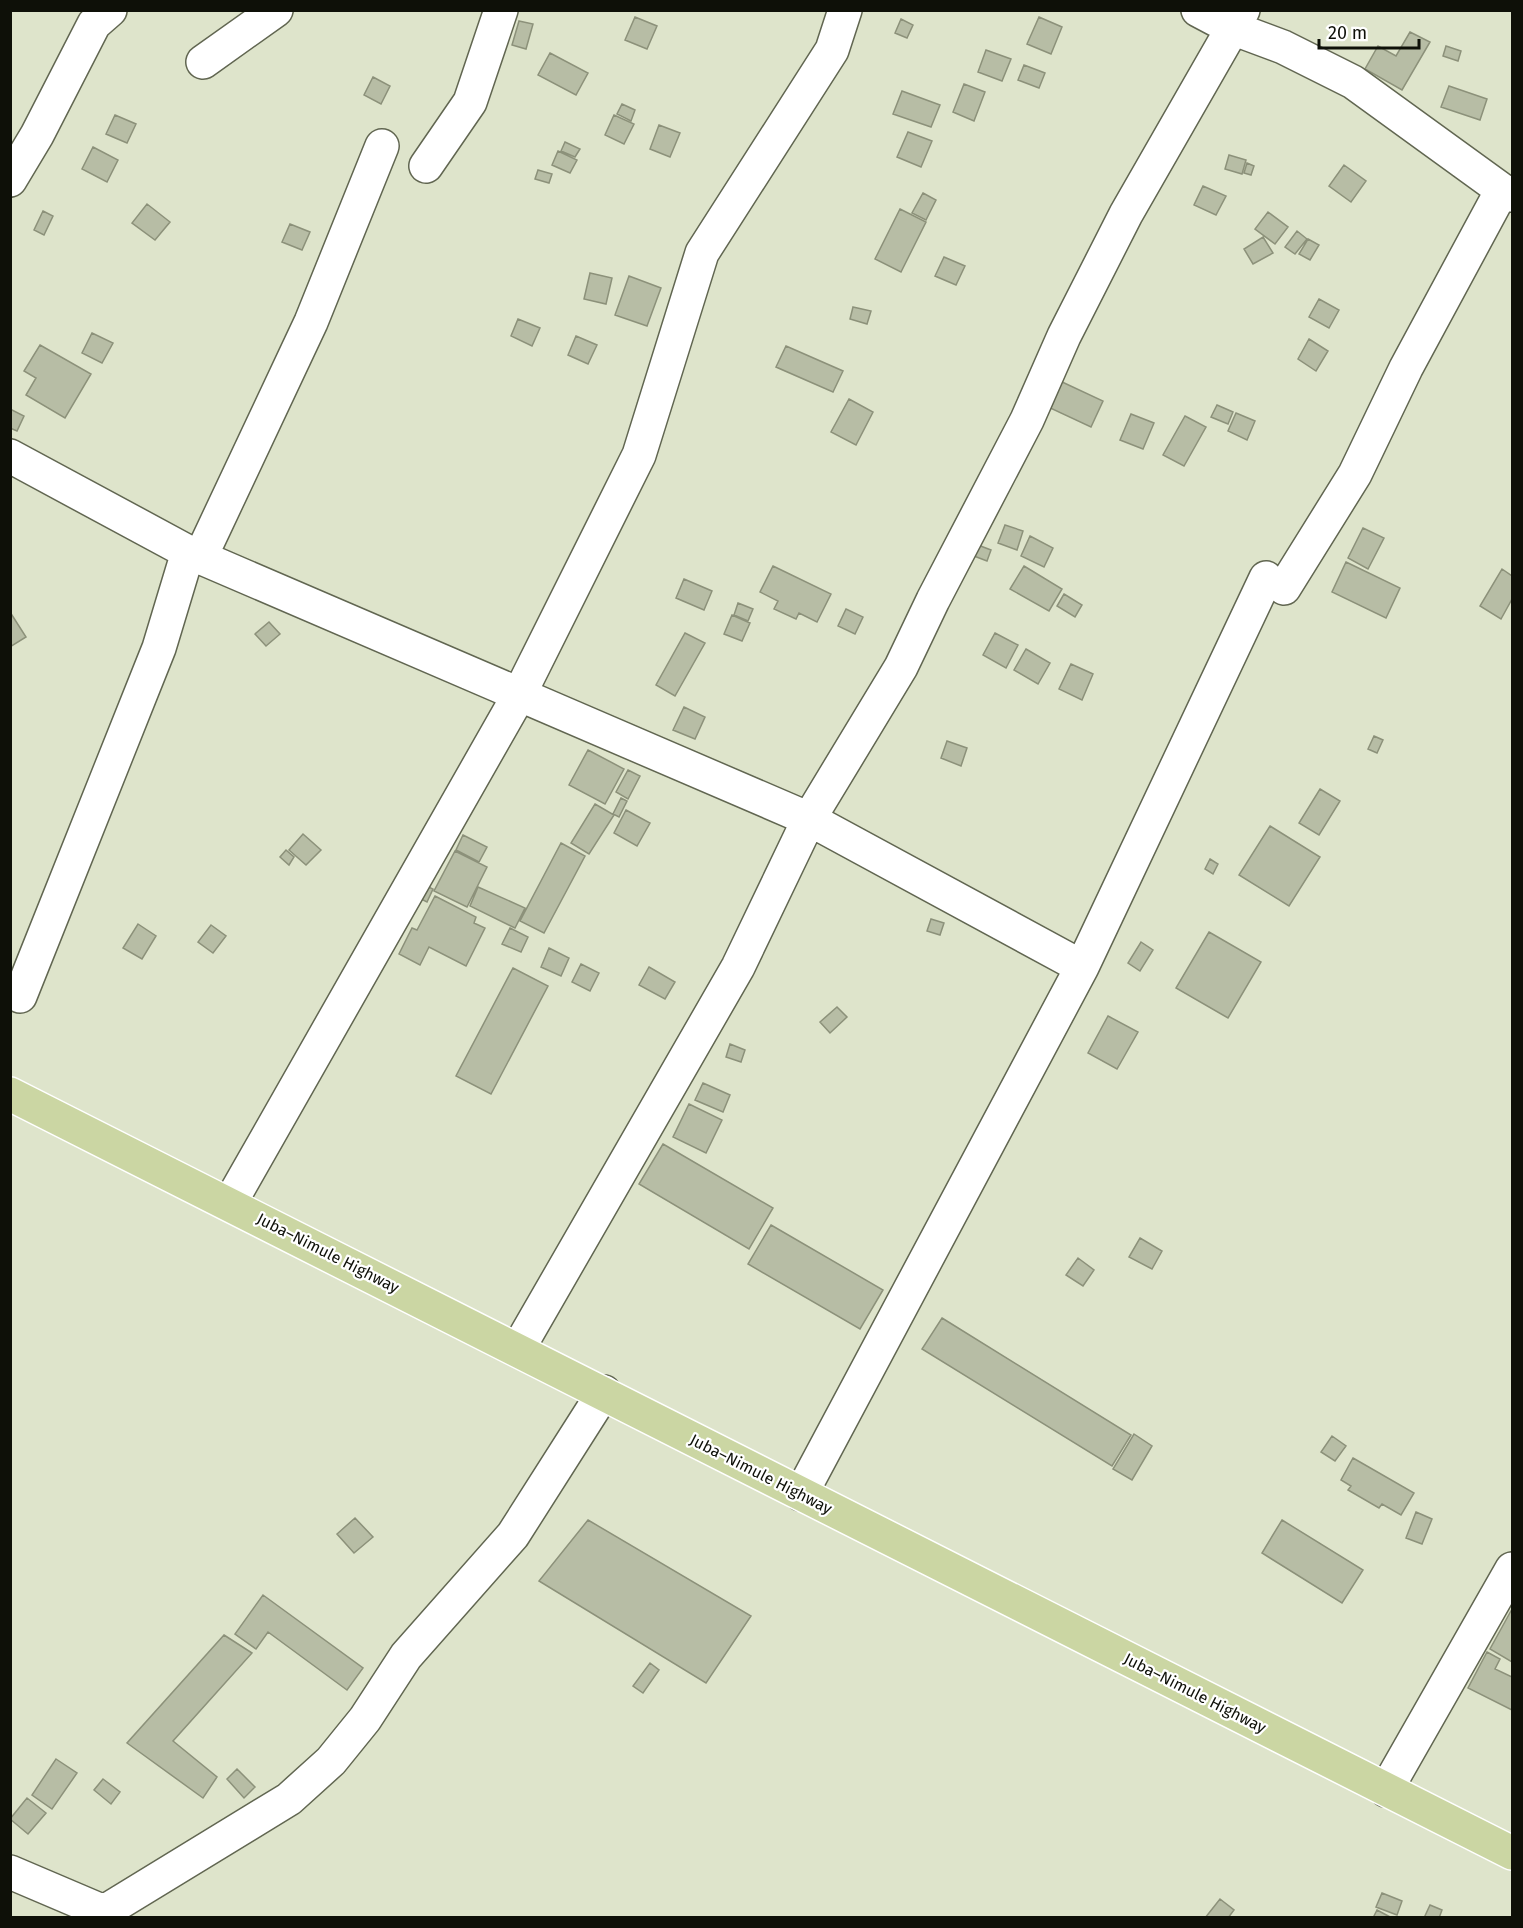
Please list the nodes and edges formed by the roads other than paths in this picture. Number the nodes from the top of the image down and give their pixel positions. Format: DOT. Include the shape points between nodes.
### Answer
graph roads {
  1 [pos="110,10"];
  2 [pos="276,10"];
  3 [pos="501,10"];
  4 [pos="844,10"];
  5 [pos="1198,10"];
  6 [pos="1238,19"];
  7 [pos="203,62"];
  8 [pos="382,146"];
  9 [pos="426,166"];
  10 [pos="10,180"];
  11 [pos="1507,193"];
  12 [pos="10,456"];
  13 [pos="194,555"];
  14 [pos="519,695"];
  15 [pos="809,819"];
  16 [pos="1082,967"];
  17 [pos="20,996"];
  18 [pos="10,1094"];
  19 [pos="230,1203"];
  20 [pos="518,1349"];
  21 [pos="604,1392"];
  22 [pos="801,1494"];
  23 [pos="1512,1569"];
  24 [pos="1386,1790"];
  25 [pos="1512,1853"];
  26 [pos="10,1872"];
  27 [pos="102,1915"];
  1 -- 10 [label="street" via="94,24"];
  2 -- 7 [label="street"];
  3 -- 9 [label="street" via="470,102"];
  4 -- 14 [label="street" via="832,50 702,254 639,455"];
  5 -- 6 [label="street"];
  6 -- 11 [label="street" via="1282,47 1353,82"];
  6 -- 15 [label="street" via="1126,214 902,668"];
  8 -- 13 [label="street" via="311,321"];
  11 -- 16 [label="street" via="1406,368 1355,474 1275,583"];
  12 -- 13 [label="street"];
  13 -- 14 [label="street"];
  13 -- 17 [label="street"];
  14 -- 15 [label="street"];
  14 -- 19 [label="street"];
  15 -- 16 [label="street"];
  15 -- 20 [label="street" via="738,967"];
  16 -- 22 [label="street"];
  18 -- 19 [label="main road, Juba–Nimule Highway"];
  19 -- 20 [label="main road, Juba–Nimule Highway"];
  20 -- 21 [label="main road, Juba–Nimule Highway"];
  21 -- 22 [label="main road, Juba–Nimule Highway"];
  21 -- 27 [label="street" via="513,1535 406,1656 332,1761 289,1799"];
  22 -- 24 [label="main road, Juba–Nimule Highway"];
  23 -- 24 [label="street"];
  24 -- 25 [label="main road, Juba–Nimule Highway"];
  26 -- 27 [label="street"];
}
